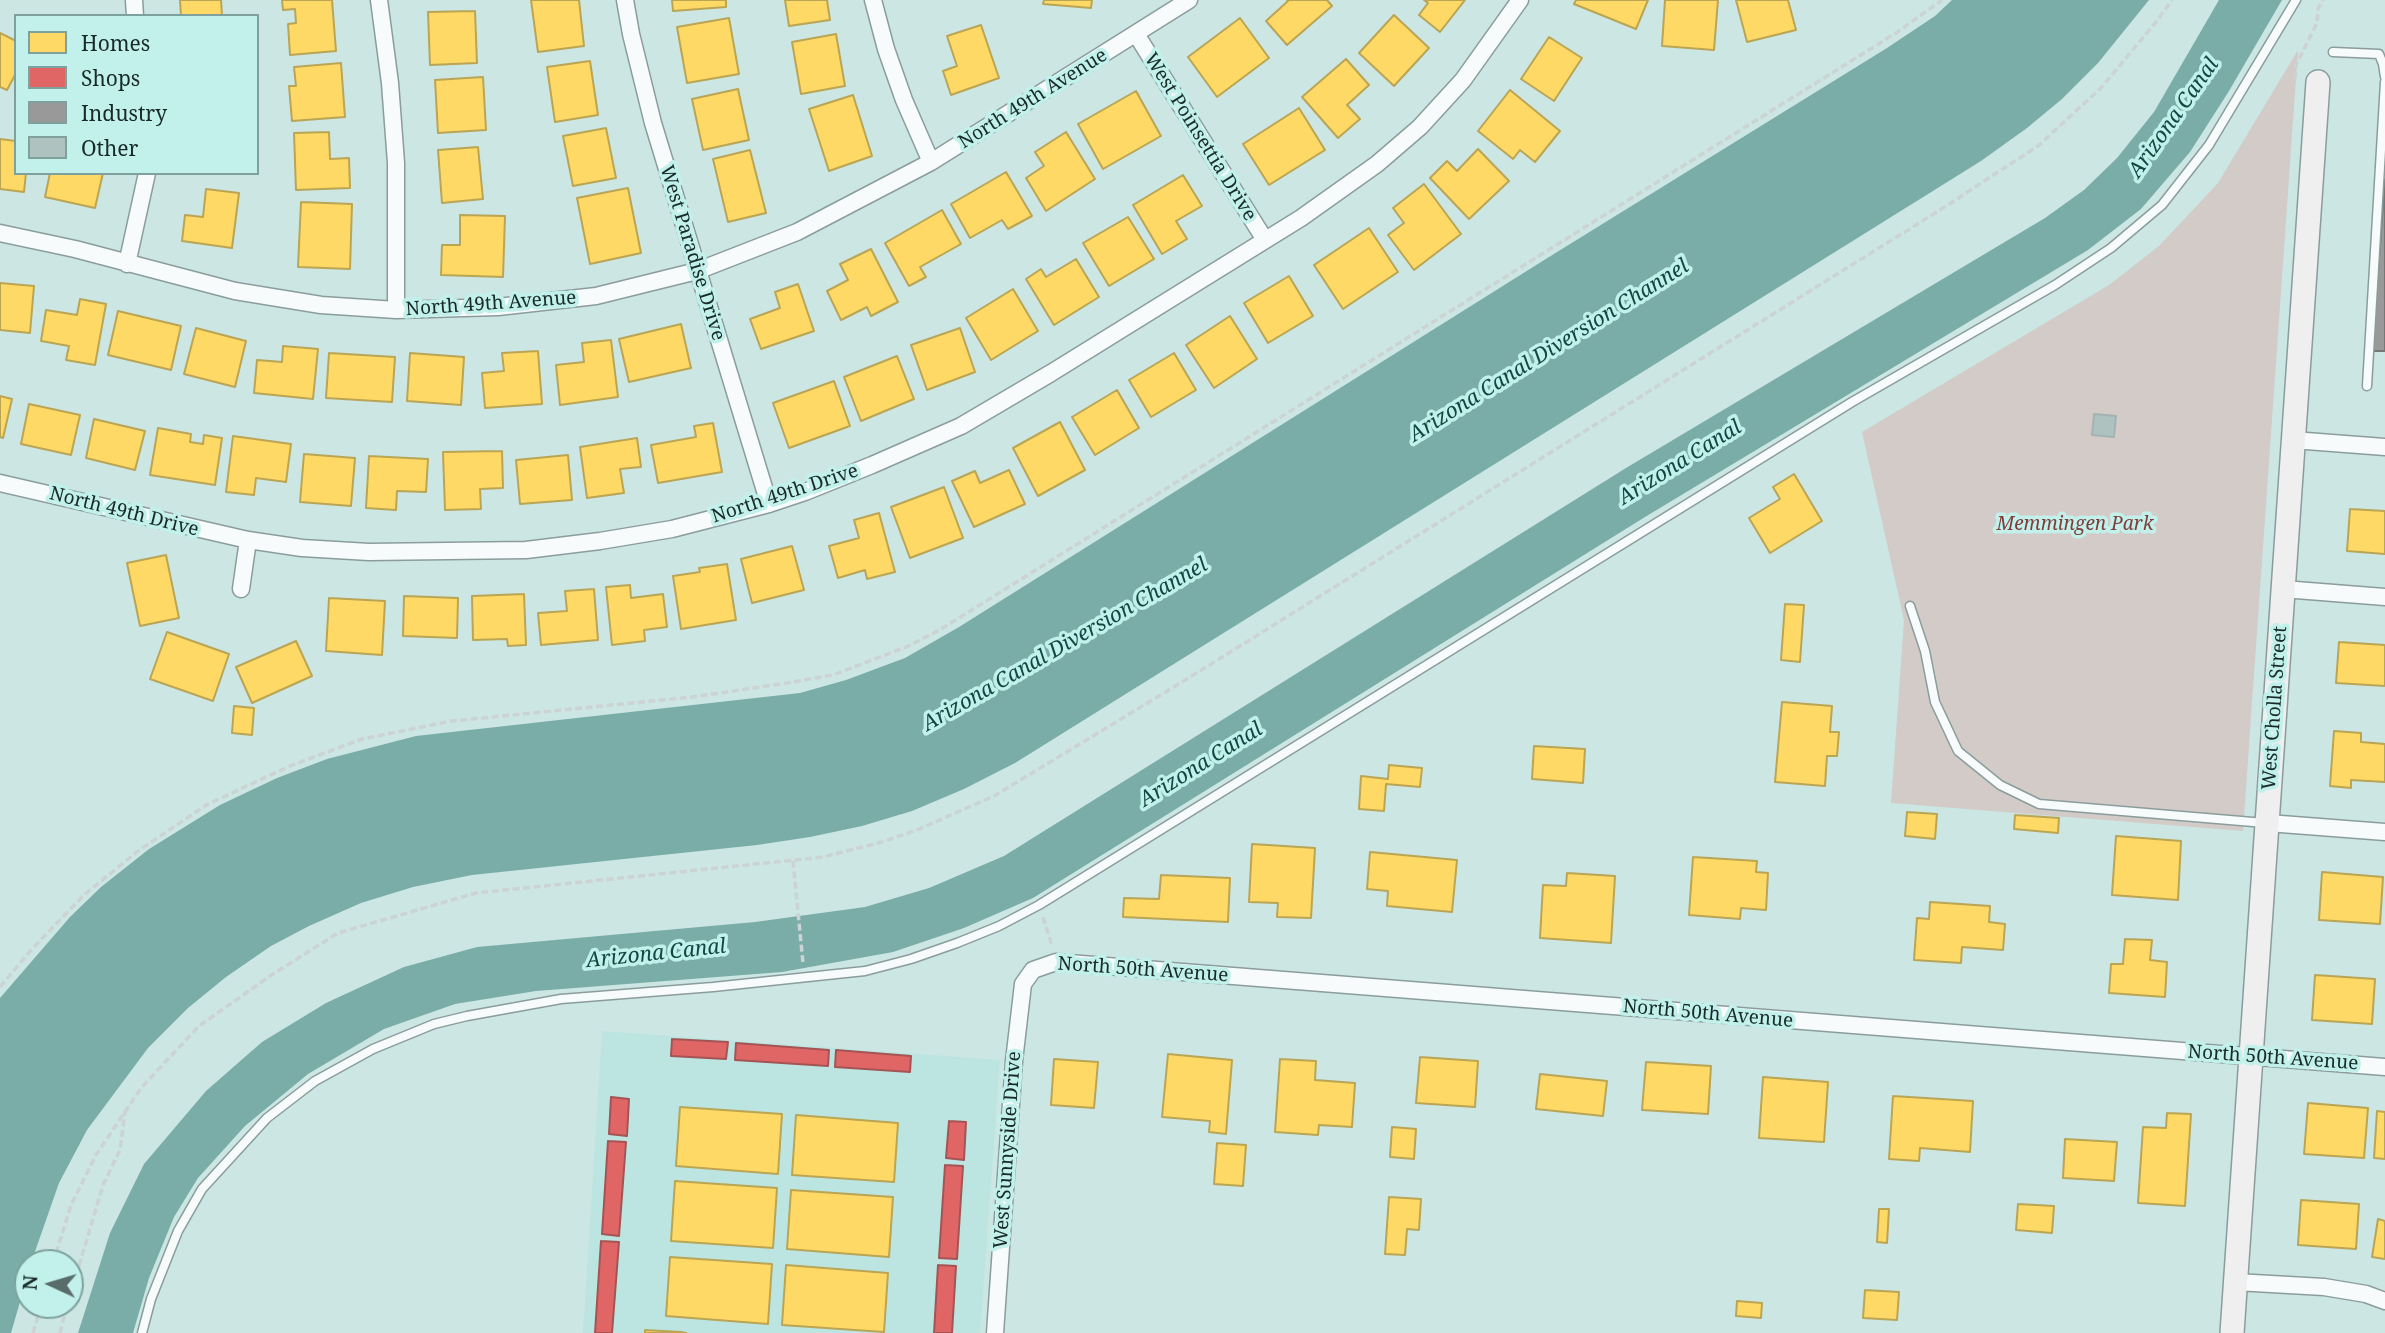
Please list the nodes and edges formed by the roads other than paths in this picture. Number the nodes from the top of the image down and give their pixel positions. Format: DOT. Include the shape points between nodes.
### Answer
graph roads {
  1 [pos="379,0"];
  2 [pos="625,0"];
  3 [pos="873,0"];
  4 [pos="1520,0"];
  5 [pos="2296,0"];
  6 [pos="1184,1"];
  7 [pos="1136,34"];
  8 [pos="2333,52"];
  9 [pos="2385,80"];
  10 [pos="2318,82"];
  11 [pos="931,162"];
  12 [pos="147,175"];
  13 [pos="0,233"];
  14 [pos="1265,240"];
  15 [pos="127,264"];
  16 [pos="697,271"];
  17 [pos="396,310"];
  18 [pos="2367,386"];
  19 [pos="2293,440"];
  20 [pos="2385,447"];
  21 [pos="0,483"];
  22 [pos="769,504"];
  23 [pos="248,540"];
  24 [pos="241,589"];
  25 [pos="2283,589"];
  26 [pos="2385,597"];
  27 [pos="1910,606"];
  28 [pos="2268,823"];
  29 [pos="2385,832"];
  30 [pos="1033,970"];
  31 [pos="2250,1056"];
  32 [pos="2385,1067"];
  33 [pos="2236,1282"];
  34 [pos="2385,1301"];
  35 [pos="142,1333"];
  36 [pos="995,1333"];
  37 [pos="2232,1333"];
  1 -- 17 [label="street" via="396,163"];
  2 -- 16 [label="street, West Paradise Drive" via="653,123"];
  3 -- 11 [label="street" via="904,100"];
  4 -- 14 [label="street, North 49th Drive" via="1463,80 1420,127 1377,164"];
  5 -- 35 [label="lane" via="2210,145 2162,205 2111,248 1852,402 1039,905 999,926 911,959 842,975 602,994 434,1024 373,1049 315,1081 267,1118 202,1189 178,1231"];
  6 -- 7 [label="street, North 49th Avenue"];
  7 -- 11 [label="street, North 49th Avenue"];
  7 -- 14 [label="street, West Poinsettia Drive"];
  8 -- 9 [label="lane" via="2379,54"];
  9 -- 18 [label="lane"];
  10 -- 19 [label="street, West Cholla Street"];
  11 -- 16 [label="street, North 49th Avenue" via="797,232"];
  12 -- 15 [label="street"];
  13 -- 15 [label="street, North 49th Avenue"];
  14 -- 22 [label="street, North 49th Drive" via="961,426"];
  15 -- 17 [label="street, North 49th Avenue" via="235,291 321,305"];
  16 -- 17 [label="street, North 49th Avenue" via="596,296 498,307"];
  16 -- 22 [label="street, West Paradise Drive"];
  19 -- 20 [label="street"];
  19 -- 25 [label="street, West Cholla Street"];
  21 -- 23 [label="street, North 49th Drive"];
  22 -- 23 [label="street, North 49th Drive" via="672,530 526,550 369,552"];
  23 -- 24 [label="street"];
  25 -- 26 [label="street"];
  25 -- 28 [label="street, West Cholla Street"];
  27 -- 28 [label="lane" via="1935,702 1958,751 2000,786 2039,804"];
  28 -- 29 [label="street"];
  28 -- 31 [label="street, West Cholla Street"];
  30 -- 31 [label="street, North 50th Avenue" via="1056,962"];
  30 -- 36 [label="street, West Sunnyside Drive" via="1023,984 1017,1027"];
  31 -- 32 [label="street, North 50th Avenue"];
  31 -- 33 [label="street, West Cholla Street"];
  33 -- 34 [label="street" via="2324,1287"];
  33 -- 37 [label="street, West Cholla Street"];
}
